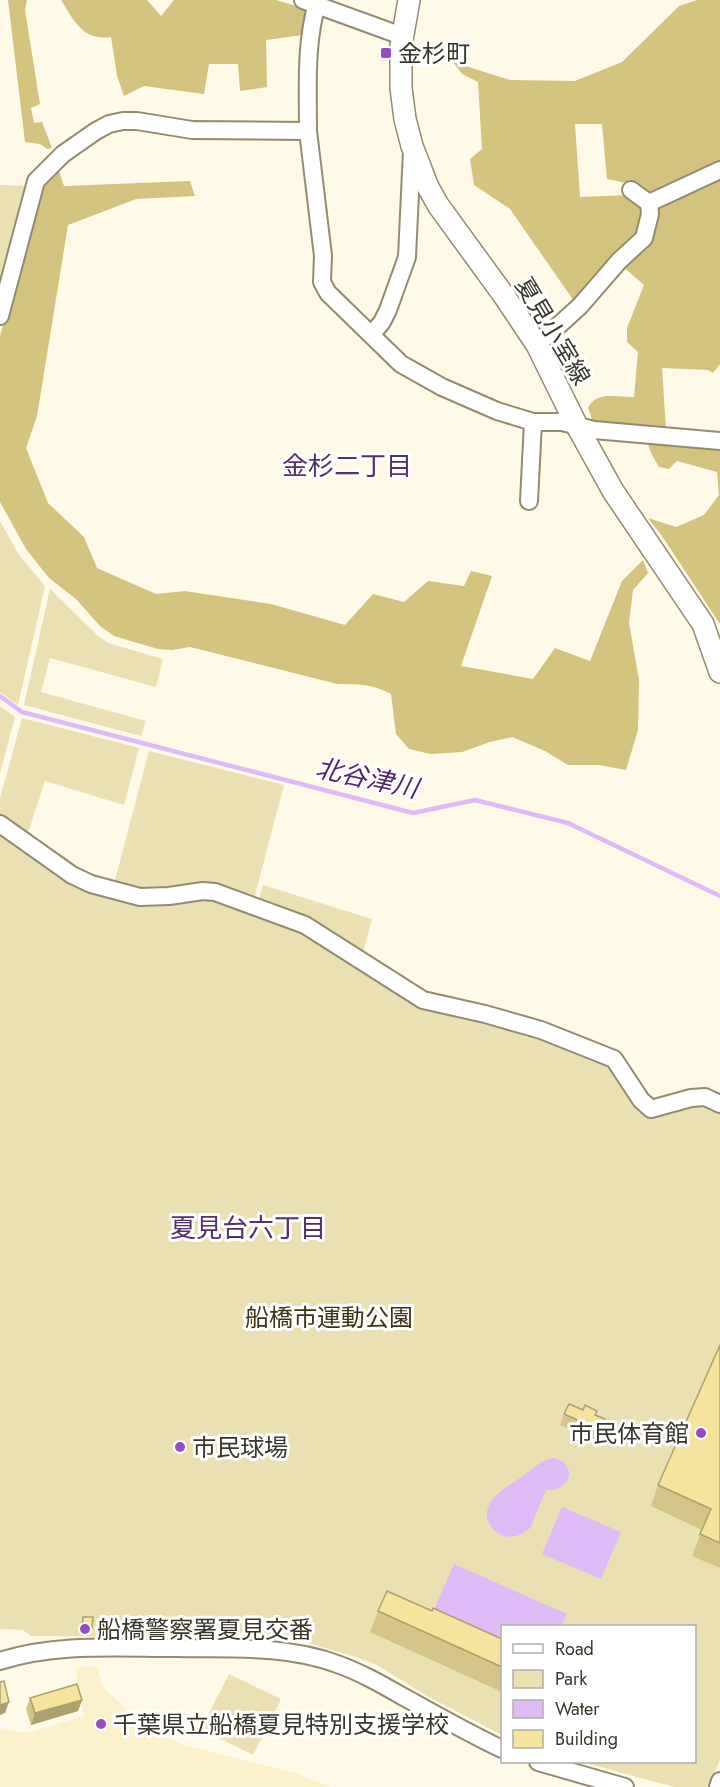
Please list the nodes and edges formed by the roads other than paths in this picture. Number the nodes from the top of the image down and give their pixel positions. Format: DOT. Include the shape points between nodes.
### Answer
graph roads {
  1 [pos="409,0"];
  2 [pos="312,1"];
  3 [pos="402,36"];
  4 [pos="308,130"];
  5 [pos="412,146"];
  6 [pos="720,170"];
  7 [pos="632,190"];
  8 [pos="649,203"];
  9 [pos="0,315"];
  10 [pos="372,334"];
  11 [pos="537,345"];
  12 [pos="533,422"];
  13 [pos="577,426"];
  14 [pos="720,441"];
  15 [pos="530,501"];
  16 [pos="720,672"];
  17 [pos="0,824"];
  18 [pos="720,1104"];
  19 [pos="0,1661"];
  20 [pos="501,1748"];
  21 [pos="545,1763"];
  22 [pos="720,1781"];
  23 [pos="625,1787"];
  24 [pos="717,1787"];
  1 -- 3 [label="main road, 夏見小室線"];
  2 -- 3 [label="street"];
  2 -- 4 [label="street"];
  3 -- 5 [label="main road, 夏見小室線" via="401,88"];
  4 -- 9 [label="street" via="192,130 123,121 96,131 63,154 36,181"];
  4 -- 10 [label="street" via="323,256 322,282 328,293"];
  5 -- 10 [label="street" via="407,257 388,310"];
  5 -- 11 [label="main road, 夏見小室線" via="438,205"];
  6 -- 8 [label="street"];
  7 -- 8 [label="street"];
  8 -- 11 [label="street" via="644,238"];
  10 -- 12 [label="street" via="401,364 420,376 497,411"];
  11 -- 13 [label="main road, 夏見小室線"];
  12 -- 13 [label="street"];
  12 -- 15 [label="street"];
  13 -- 14 [label="street"];
  13 -- 16 [label="main road, 夏見小室線" via="613,491 703,624"];
  17 -- 18 [label="street" via="91,884 140,897 215,892 306,925 423,1000 541,1030 614,1059 651,1109 691,1098 705,1097"];
  19 -- 20 [label="street" via="55,1649 279,1650 311,1655 370,1678"];
  21 -- 23 [label="street"];
  22 -- 24 [label="street"];
}
